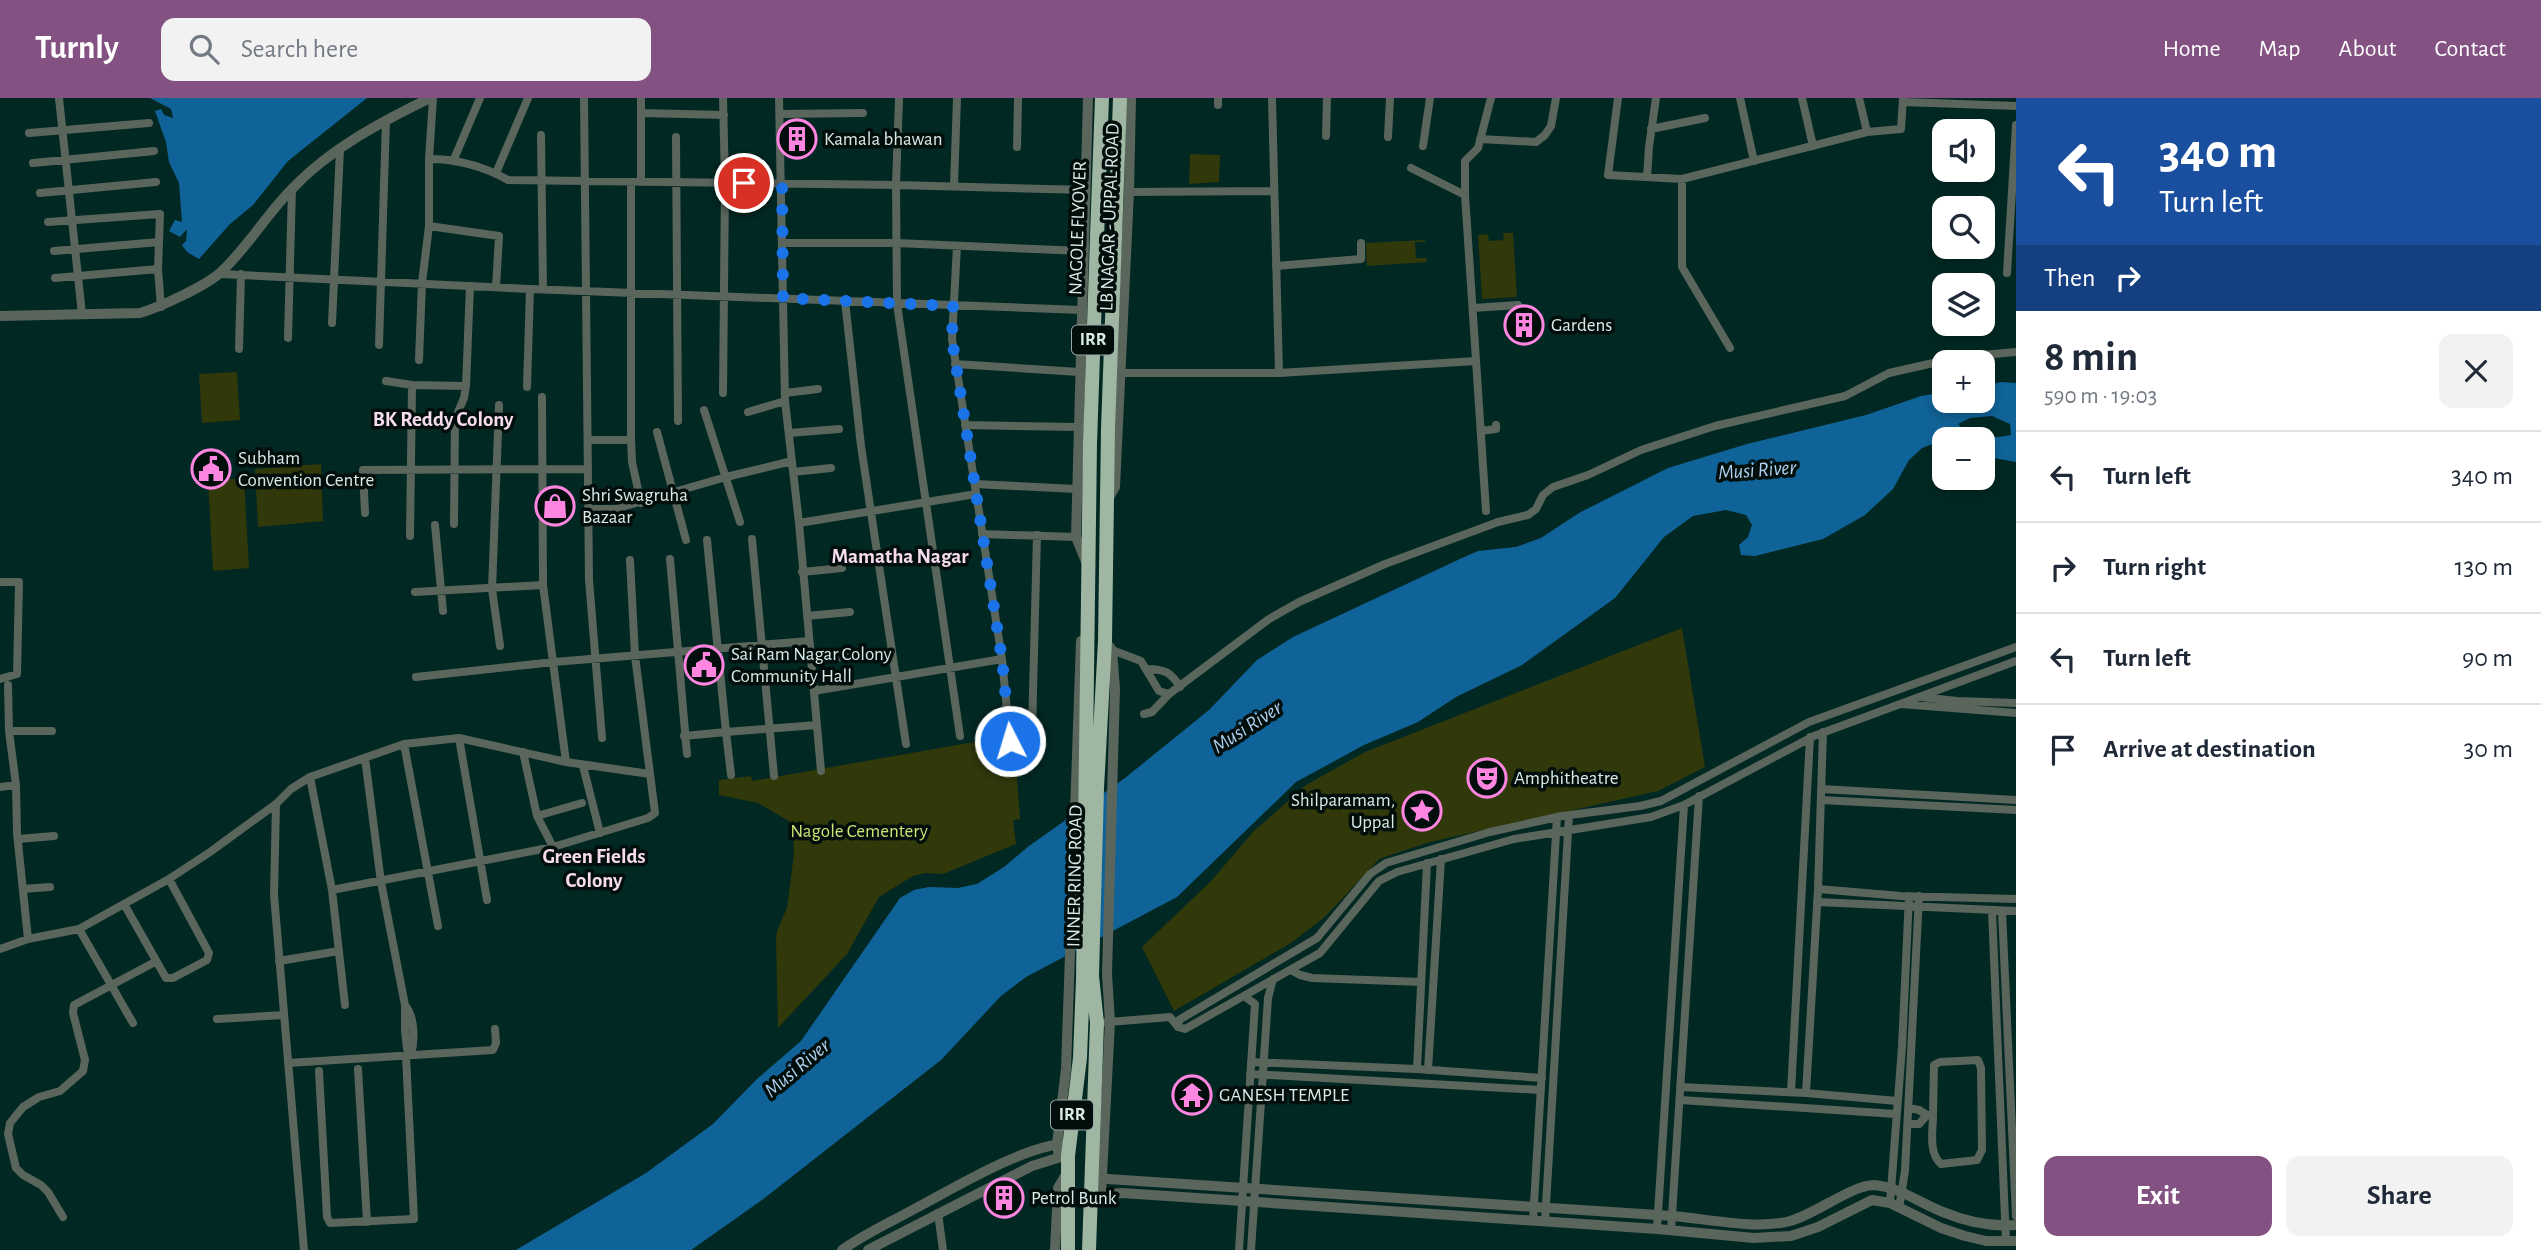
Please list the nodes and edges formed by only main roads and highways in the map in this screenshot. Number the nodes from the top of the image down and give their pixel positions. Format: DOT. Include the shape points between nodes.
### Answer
graph roads {
  1 [pos="1102,98"];
  2 [pos="1120,98"];
  3 [pos="1107,502"];
  4 [pos="1089,569"];
  5 [pos="1091,790"];
  6 [pos="1068,1250"];
  7 [pos="1089,1250"];
  1 -- 4 [label="highway, NAGOLE FLYOVER / IRR, bridge"];
  2 -- 3 [label="highway, NAGOLE FLYOVER / IRR, bridge"];
  3 -- 5 [label="highway, INNER RING ROAD / IRR" via="1109,646"];
  4 -- 5 [label="highway, INNER RING ROAD / IRR"];
  5 -- 6 [label="highway, INNER RING ROAD / IRR" via="1080,1058 1064,1154"];
  5 -- 7 [label="highway, INNER RING ROAD / IRR" via="1101,924 1092,976 1103,1022 1097,1179"];
}
